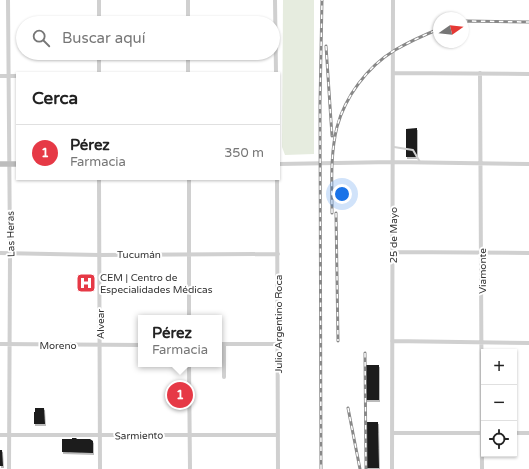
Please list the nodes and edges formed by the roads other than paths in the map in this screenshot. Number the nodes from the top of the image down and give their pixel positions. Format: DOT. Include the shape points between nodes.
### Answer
graph roads {
  1 [pos="8,0"];
  2 [pos="99,0"];
  3 [pos="188,0"];
  4 [pos="275,0"];
  5 [pos="394,0"];
  6 [pos="99,16"];
  7 [pos="188,16"];
  8 [pos="275,16"];
  9 [pos="99,60"];
  10 [pos="188,60"];
  11 [pos="276,60"];
  12 [pos="99,72"];
  13 [pos="188,72"];
  14 [pos="276,72"];
  15 [pos="393,73"];
  16 [pos="480,73"];
  17 [pos="529,74"];
  18 [pos="0,76"];
  19 [pos="8,76"];
  20 [pos="16,76"];
  21 [pos="393,147"];
  22 [pos="393,162"];
  23 [pos="481,163"];
  24 [pos="0,164"];
  25 [pos="9,164"];
  26 [pos="16,164"];
  27 [pos="280,164"];
  28 [pos="421,164"];
  29 [pos="529,164"];
  30 [pos="98,180"];
  31 [pos="189,180"];
  32 [pos="277,180"];
  33 [pos="393,252"];
  34 [pos="482,252"];
  35 [pos="0,253"];
  36 [pos="10,253"];
  37 [pos="529,253"];
  38 [pos="189,254"];
  39 [pos="278,254"];
  40 [pos="99,255"];
  41 [pos="189,315"];
  42 [pos="392,341"];
  43 [pos="481,342"];
  44 [pos="529,343"];
  45 [pos="0,344"];
  46 [pos="100,344"];
  47 [pos="138,344"];
  48 [pos="222,344"];
  49 [pos="278,344"];
  50 [pos="10,345"];
  51 [pos="222,355"];
  52 [pos="189,367"];
  53 [pos="224,377"];
  54 [pos="483,421"];
  55 [pos="392,433"];
  56 [pos="481,433"];
  57 [pos="517,433"];
  58 [pos="529,433"];
  59 [pos="190,434"];
  60 [pos="0,435"];
  61 [pos="9,435"];
  62 [pos="100,435"];
  63 [pos="278,435"];
  64 [pos="482,457"];
  65 [pos="9,469"];
  66 [pos="100,469"];
  67 [pos="190,469"];
  68 [pos="278,469"];
  69 [pos="392,469"];
  70 [pos="482,469"];
  1 -- 19 [label="street, Las Heras"];
  2 -- 6 [label="street"];
  3 -- 7 [label="street"];
  4 -- 8 [label="street"];
  5 -- 15 [label="street, 25 de Mayo"];
  9 -- 12 [label="street"];
  10 -- 13 [label="street"];
  11 -- 14 [label="street"];
  15 -- 16 [label="street"];
  15 -- 21 [label="street, 25 de Mayo"];
  16 -- 17 [label="street"];
  16 -- 23 [label="street, Viamonte"];
  18 -- 19 [label="street"];
  19 -- 20 [label="street"];
  19 -- 25 [label="street, Las Heras"];
  21 -- 22 [label="street, 25 de Mayo"];
  21 -- 28 [label="lane" via="413,150"];
  22 -- 27 [label="street"];
  22 -- 28 [label="street"];
  22 -- 33 [label="street, 25 de Mayo"];
  23 -- 28 [label="street"];
  23 -- 29 [label="street"];
  23 -- 34 [label="street, Viamonte"];
  24 -- 25 [label="main road"];
  25 -- 26 [label="main road"];
  25 -- 36 [label="street, Las Heras"];
  30 -- 40 [label="street, Alvear"];
  31 -- 38 [label="street"];
  32 -- 39 [label="street, Julio Argentino Roca"];
  33 -- 34 [label="street"];
  33 -- 42 [label="street, 25 de Mayo"];
  34 -- 37 [label="street"];
  34 -- 43 [label="street, Viamonte"];
  35 -- 36 [label="street, Tucumán"];
  36 -- 40 [label="street, Tucumán"];
  36 -- 50 [label="street, Las Heras"];
  38 -- 39 [label="street, Tucumán"];
  38 -- 40 [label="street, Tucumán"];
  38 -- 41 [label="street"];
  39 -- 49 [label="street, Julio Argentino Roca"];
  40 -- 46 [label="street, Alvear"];
  42 -- 43 [label="street"];
  42 -- 55 [label="street, 25 de Mayo"];
  43 -- 44 [label="street"];
  43 -- 54 [label="street, Viamonte"];
  45 -- 50 [label="street, Moreno"];
  46 -- 47 [label="street, Moreno"];
  46 -- 50 [label="street, Moreno"];
  46 -- 62 [label="street, Alvear"];
  48 -- 49 [label="street"];
  49 -- 63 [label="street, Julio Argentino Roca"];
  50 -- 61 [label="street, Las Heras"];
  51 -- 53 [label="street"];
  52 -- 59 [label="street"];
  55 -- 56 [label="street"];
  55 -- 69 [label="street, 25 de Mayo"];
  57 -- 58 [label="street"];
  59 -- 62 [label="street, Sarmiento"];
  59 -- 63 [label="street, Sarmiento"];
  59 -- 67 [label="street"];
  60 -- 61 [label="street, Sarmiento"];
  61 -- 62 [label="street, Sarmiento"];
  61 -- 65 [label="street, Las Heras"];
  62 -- 66 [label="street, Alvear"];
  63 -- 68 [label="street, Julio Argentino Roca"];
  64 -- 70 [label="street, Viamonte"];
}
